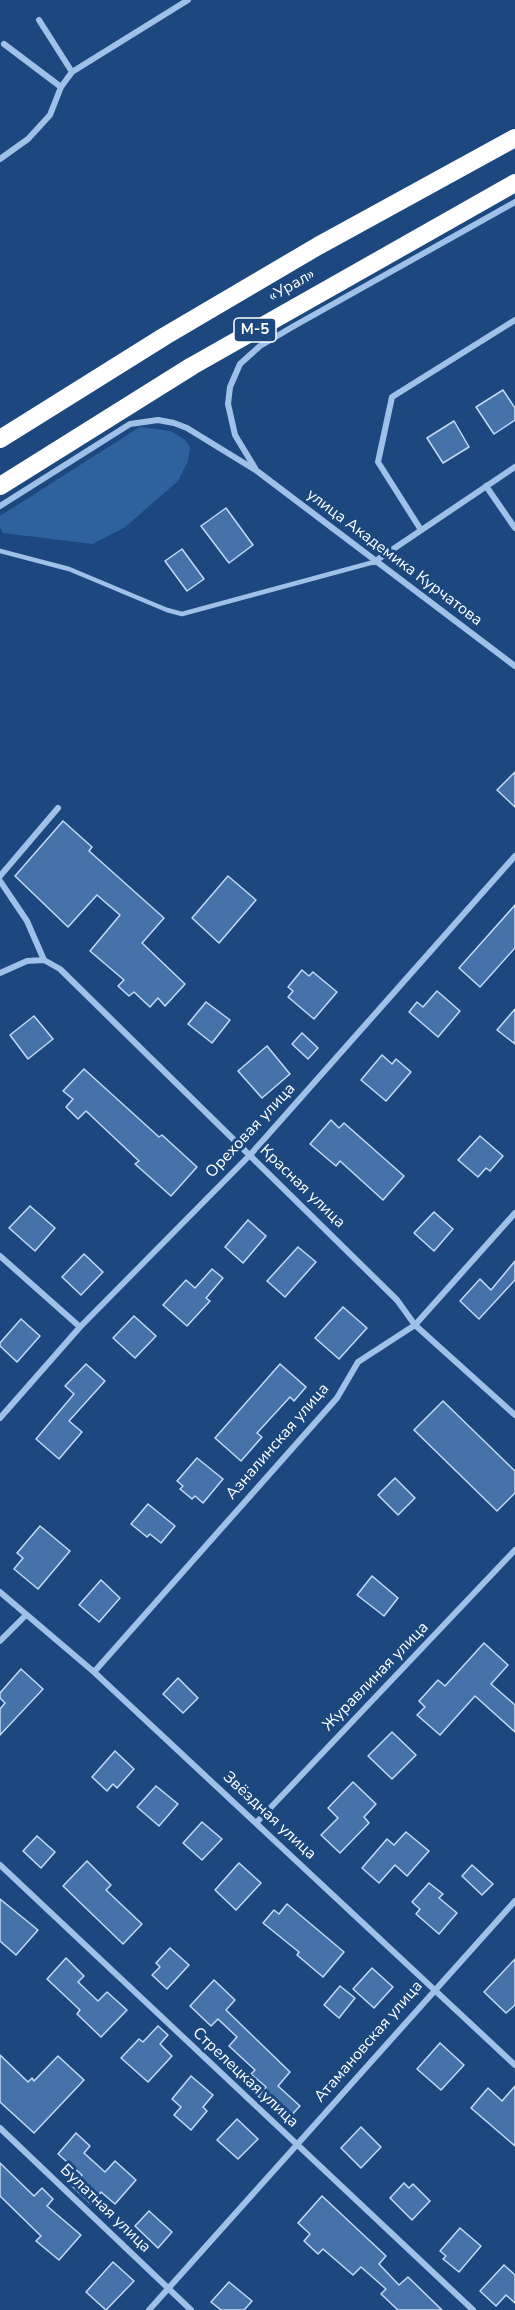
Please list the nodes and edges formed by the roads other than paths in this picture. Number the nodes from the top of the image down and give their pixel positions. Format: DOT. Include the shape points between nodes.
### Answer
graph roads {
  1 [pos="170,0"];
  2 [pos="188,0"];
  3 [pos="175,8"];
  4 [pos="39,20"];
  5 [pos="4,44"];
  6 [pos="72,72"];
  7 [pos="61,87"];
  8 [pos="515,138"];
  9 [pos="0,159"];
  10 [pos="515,183"];
  11 [pos="515,202"];
  12 [pos="515,320"];
  13 [pos="0,439"];
  14 [pos="515,467"];
  15 [pos="257,471"];
  16 [pos="0,486"];
  17 [pos="486,486"];
  18 [pos="0,506"];
  19 [pos="515,528"];
  20 [pos="421,530"];
  21 [pos="0,551"];
  22 [pos="374,562"];
  23 [pos="515,666"];
  24 [pos="58,808"];
  25 [pos="515,856"];
  26 [pos="0,876"];
  27 [pos="0,881"];
  28 [pos="44,960"];
  29 [pos="2,971"];
  30 [pos="250,1155"];
  31 [pos="515,1213"];
  32 [pos="0,1256"];
  33 [pos="415,1324"];
  34 [pos="80,1327"];
  35 [pos="515,1415"];
  36 [pos="0,1418"];
  37 [pos="515,1550"];
  38 [pos="0,1592"];
  39 [pos="25,1616"];
  40 [pos="0,1641"];
  41 [pos="94,1672"];
  42 [pos="256,1823"];
  43 [pos="0,1865"];
  44 [pos="515,1901"];
  45 [pos="434,1988"];
  46 [pos="515,2065"];
  47 [pos="0,2128"];
  48 [pos="297,2146"];
  49 [pos="168,2289"];
  50 [pos="149,2310"];
  51 [pos="191,2310"];
  52 [pos="473,2310"];
  1 -- 3 [label="street"];
  2 -- 3 [label="street"];
  3 -- 6 [label="street"];
  4 -- 6 [label="street"];
  5 -- 7 [label="street"];
  6 -- 7 [label="street"];
  7 -- 9 [label="street" via="50,115 28,139"];
  8 -- 13 [label="highway, «Урал» / М-5" via="288,264"];
  10 -- 16 [label="highway, «Урал» / М-5" via="192,366"];
  11 -- 15 [label="street" via="260,346 240,364 228,404 235,435"];
  12 -- 20 [label="street" via="392,397 378,462"];
  14 -- 17 [label="street"];
  15 -- 18 [label="street" via="187,428 142,420 114,433"];
  15 -- 22 [label="street, улица Академика Курчатова"];
  17 -- 19 [label="street"];
  17 -- 20 [label="street"];
  20 -- 22 [label="street"];
  21 -- 22 [label="lane" via="69,569 182,614"];
  22 -- 23 [label="street, улица Академика Курчатова"];
  24 -- 26 [label="street"];
  25 -- 30 [label="street, Ореховая улица"];
  27 -- 28 [label="street" via="27,921"];
  28 -- 29 [label="street" via="27,961"];
  28 -- 30 [label="street, Красная улица" via="60,969"];
  30 -- 33 [label="street, Красная улица" via="397,1299"];
  30 -- 34 [label="street, Ореховая улица"];
  31 -- 33 [label="street, Азналинская улица"];
  32 -- 34 [label="street"];
  33 -- 35 [label="street, Красная улица"];
  33 -- 41 [label="street, Азналинская улица" via="358,1362 337,1398"];
  34 -- 36 [label="street, Ореховая улица"];
  37 -- 42 [label="street, Журавлиная улица"];
  38 -- 39 [label="street, Звёздная улица"];
  39 -- 40 [label="street"];
  39 -- 41 [label="street, Звёздная улица"];
  41 -- 42 [label="street, Звёздная улица"];
  42 -- 45 [label="street, Звёздная улица"];
  43 -- 48 [label="street, Стрелецкая улица"];
  44 -- 45 [label="street, Атамановская улица"];
  45 -- 46 [label="street, Звёздная улица"];
  45 -- 48 [label="street, Атамановская улица"];
  47 -- 49 [label="street, Булатная улица"];
  48 -- 49 [label="street, Атамановская улица"];
  48 -- 52 [label="street, Стрелецкая улица"];
  49 -- 50 [label="street, Атамановская улица"];
  49 -- 51 [label="street, Булатная улица"];
}
